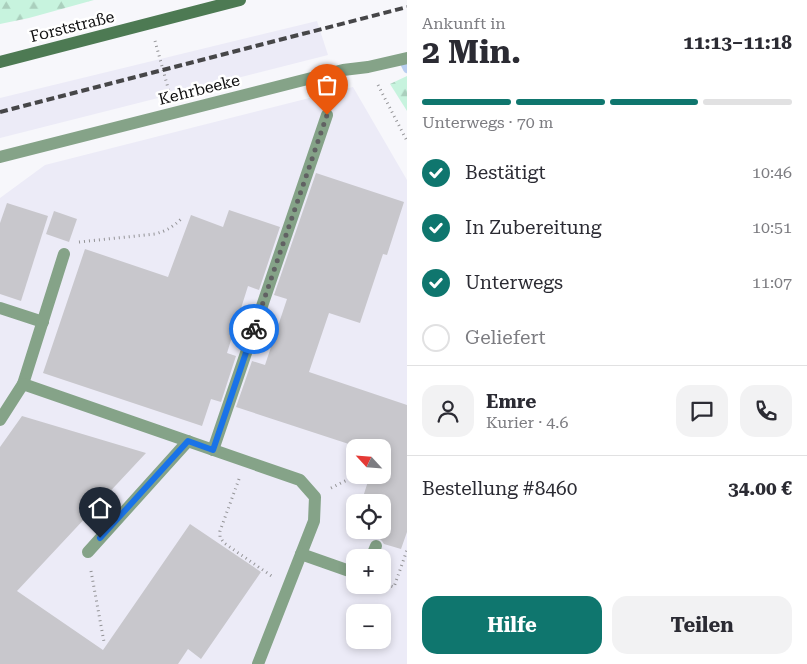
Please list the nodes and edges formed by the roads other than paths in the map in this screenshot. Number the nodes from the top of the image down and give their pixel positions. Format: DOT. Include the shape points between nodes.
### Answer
graph roads {
  1 [pos="240,0"];
  2 [pos="407,58"];
  3 [pos="0,62"];
  4 [pos="327,115"];
  5 [pos="0,157"];
  6 [pos="64,254"];
  7 [pos="0,308"];
  8 [pos="43,322"];
  9 [pos="23,384"];
  10 [pos="0,420"];
  11 [pos="188,441"];
  12 [pos="213,450"];
  13 [pos="88,552"];
  14 [pos="301,554"];
  15 [pos="346,571"];
  16 [pos="258,664"];
  1 -- 3 [label="main road, Forststraße"];
  2 -- 5 [label="street, Kehrbeeke" via="343,70"];
  4 -- 12 [label="street"];
  6 -- 8 [label="street"];
  7 -- 8 [label="street"];
  8 -- 9 [label="street"];
  9 -- 10 [label="street"];
  9 -- 11 [label="street"];
  11 -- 12 [label="street"];
  11 -- 13 [label="street"];
  12 -- 14 [label="street" via="300,480 315,497 314,521"];
  14 -- 15 [label="street"];
  14 -- 16 [label="street"];
}
